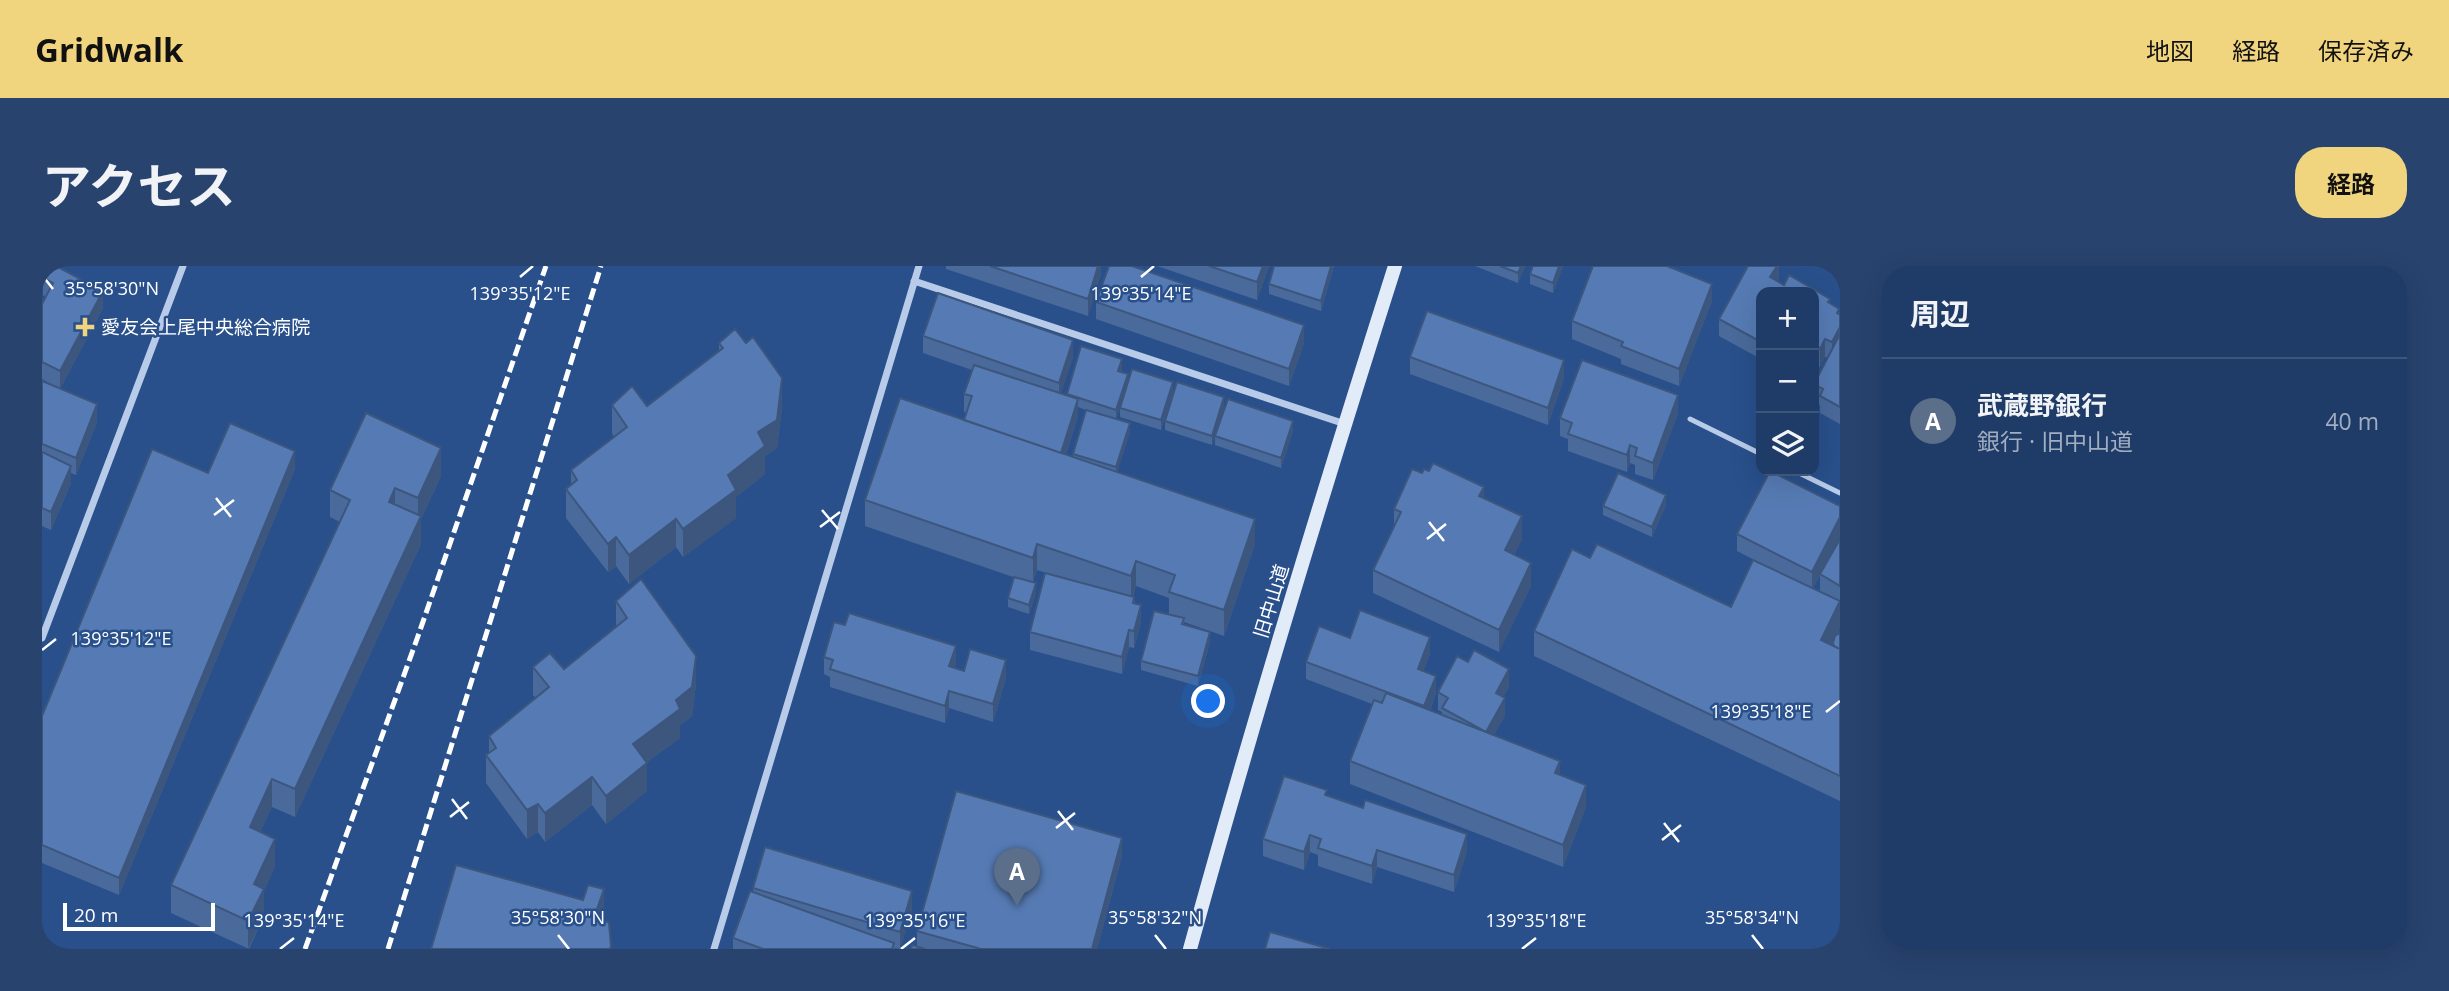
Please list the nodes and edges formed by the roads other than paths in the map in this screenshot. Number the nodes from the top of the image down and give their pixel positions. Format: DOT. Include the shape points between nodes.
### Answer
graph roads {
  1 [pos="183,266"];
  2 [pos="919,266"];
  3 [pos="1395,266"];
  4 [pos="914,281"];
  5 [pos="1690,419"];
  6 [pos="1345,424"];
  7 [pos="1756,452"];
  8 [pos="1806,476"];
  9 [pos="1840,493"];
  10 [pos="42,638"];
  11 [pos="714,949"];
  12 [pos="1190,949"];
  1 -- 10 [label="street"];
  2 -- 4 [label="street"];
  3 -- 6 [label="main road, 旧中山道"];
  4 -- 6 [label="street"];
  4 -- 11 [label="street"];
  5 -- 7 [label="lane"];
  6 -- 12 [label="main road, 旧中山道"];
  8 -- 9 [label="lane"];
}
